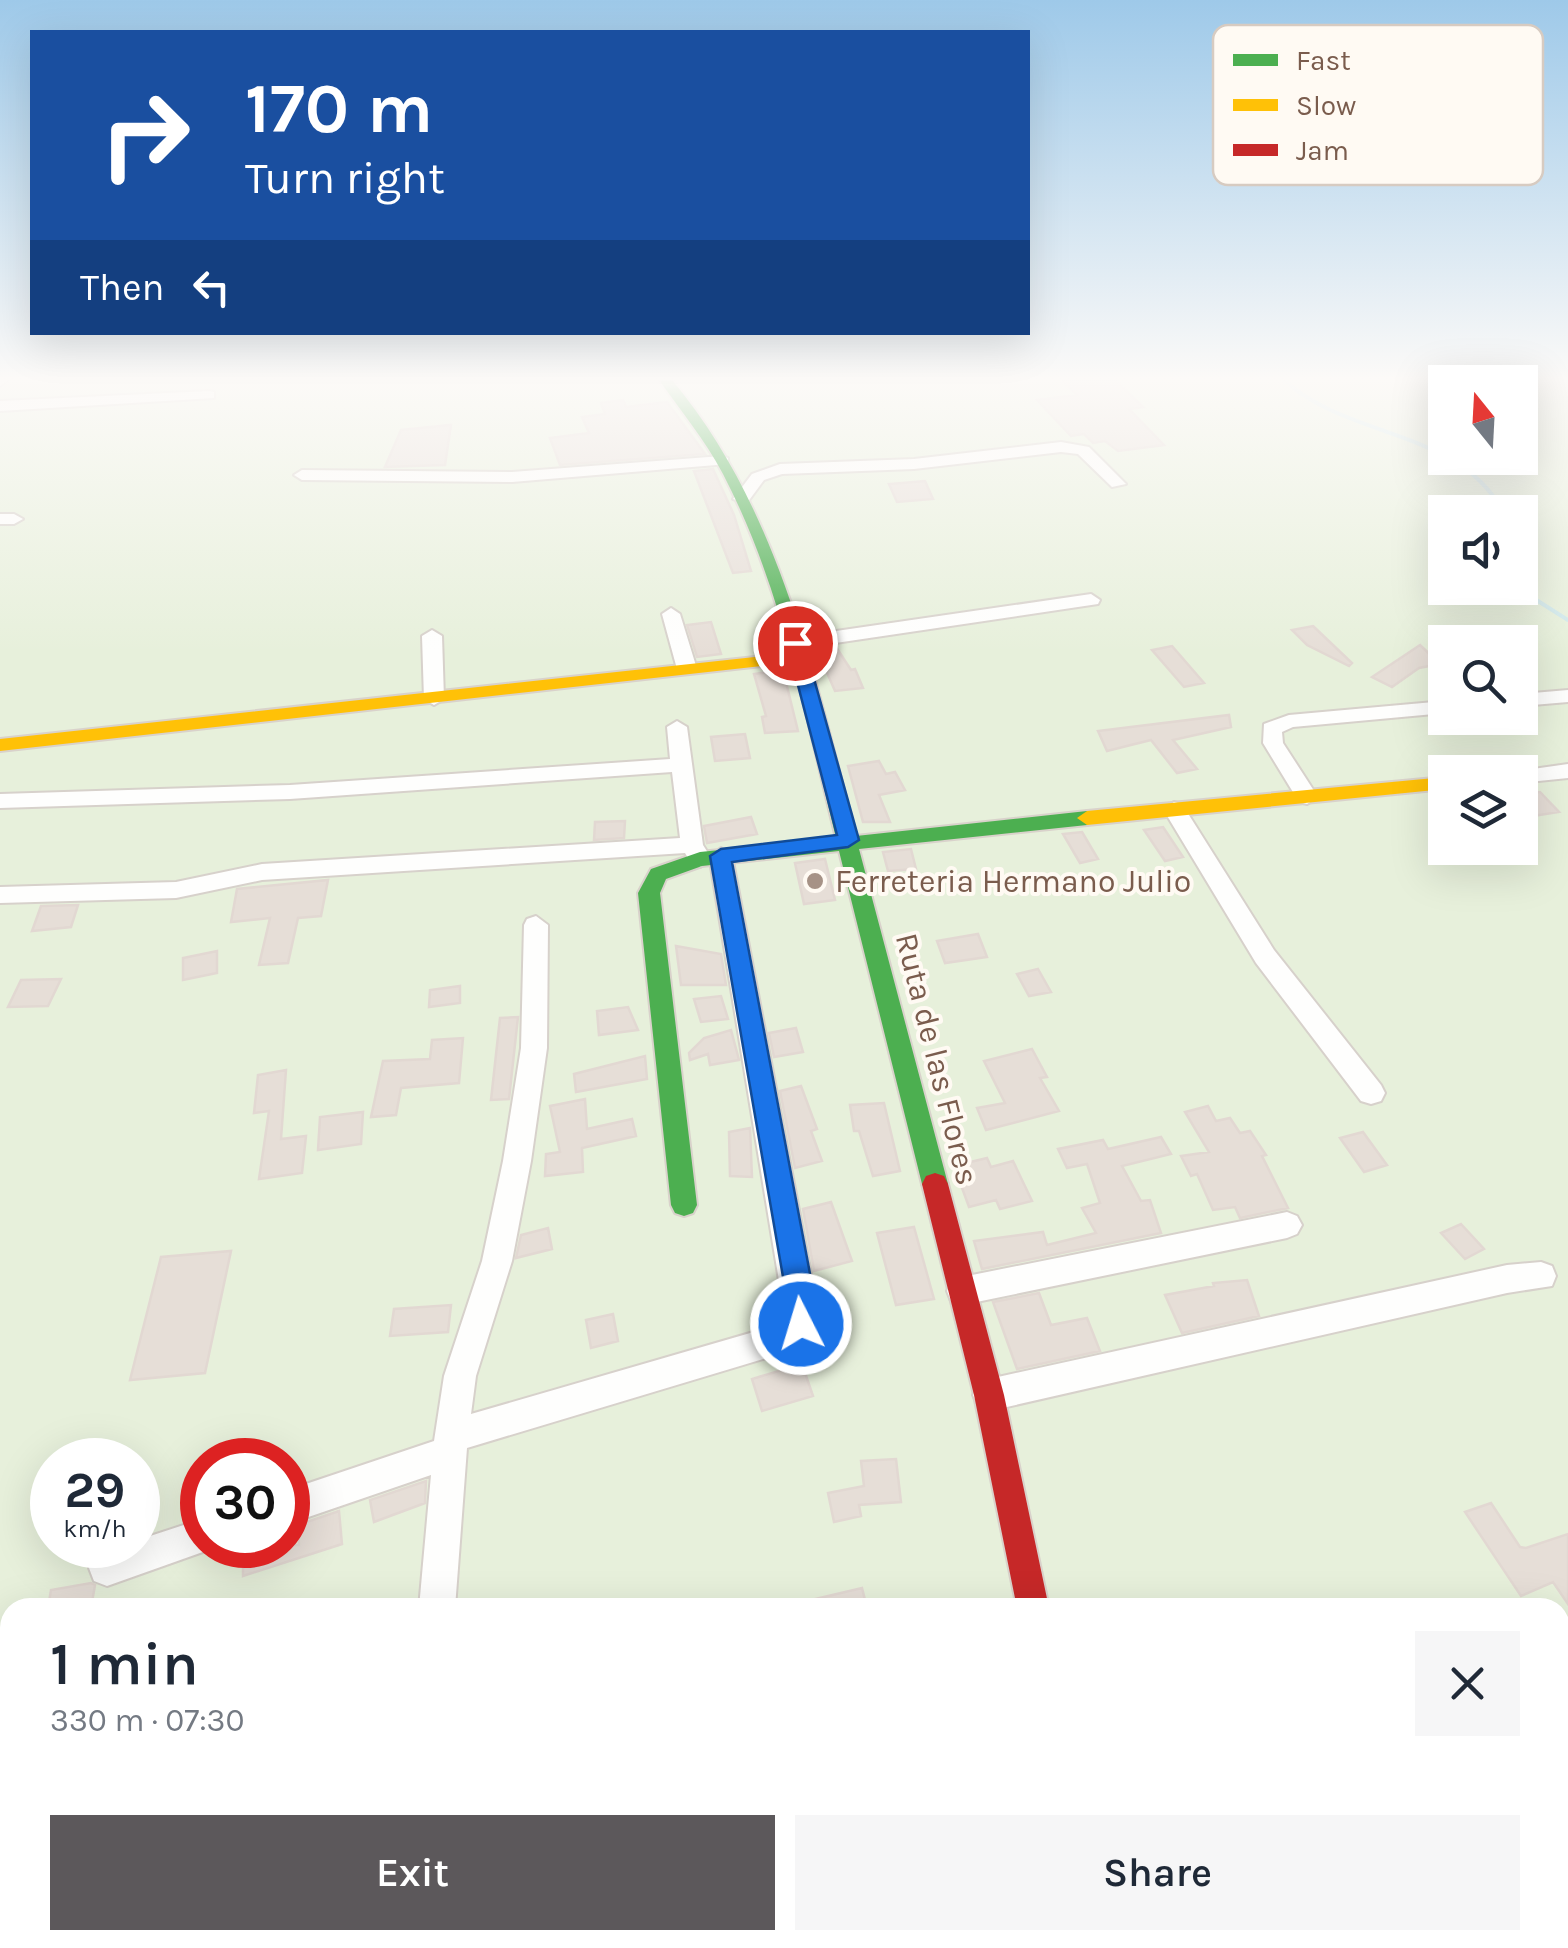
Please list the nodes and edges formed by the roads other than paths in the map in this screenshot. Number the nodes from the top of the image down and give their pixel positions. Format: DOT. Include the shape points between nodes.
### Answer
graph roads {
  1 [pos="631,471"];
  2 [pos="727,471"];
  3 [pos="775,471"];
  4 [pos="1105,471"];
  5 [pos="302,474"];
  6 [pos="1118,484"];
  7 [pos="741,500"];
  8 [pos="1091,600"];
  9 [pos="670,614"];
  10 [pos="432,636"];
  11 [pos="798,650"];
  12 [pos="687,669"];
  13 [pos="1568,696"];
  14 [pos="1538,698"];
  15 [pos="434,699"];
  16 [pos="1428,709"];
  17 [pos="677,727"];
  18 [pos="0,745"];
  19 [pos="681,765"];
  20 [pos="1568,771"];
  21 [pos="1538,774"];
  22 [pos="1428,785"];
  23 [pos="1307,796"];
  24 [pos="0,801"];
  25 [pos="1174,809"];
  26 [pos="848,840"];
  27 [pos="704,854"];
  28 [pos="0,895"];
  29 [pos="536,925"];
  30 [pos="1370,1093"];
  31 [pos="684,1205"];
  32 [pos="1287,1225"];
  33 [pos="1541,1276"];
  34 [pos="962,1291"];
  35 [pos="988,1395"];
  36 [pos="449,1444"];
  37 [pos="310,1498"];
  38 [pos="438,1598"];
  39 [pos="1031,1598"];
  1 -- 5 [label="street" via="521,478"];
  2 -- 7 [label="street, Ruta de las Flores"];
  3 -- 7 [label="street" via="758,478"];
  4 -- 6 [label="street"];
  7 -- 11 [label="street, Ruta de las Flores"];
  8 -- 11 [label="street"];
  9 -- 12 [label="street"];
  10 -- 15 [label="street"];
  11 -- 12 [label="street"];
  11 -- 26 [label="street, Ruta de las Flores"];
  12 -- 15 [label="street"];
  13 -- 14 [label="street"];
  15 -- 18 [label="street"];
  16 -- 23 [label="street" via="1272,729 1273,743"];
  17 -- 19 [label="street"];
  19 -- 24 [label="street" via="290,792"];
  19 -- 27 [label="street"];
  20 -- 21 [label="street"];
  22 -- 23 [label="street"];
  23 -- 25 [label="street"];
  25 -- 26 [label="street"];
  25 -- 30 [label="street" via="1284,987"];
  26 -- 27 [label="street"];
  26 -- 34 [label="street, Ruta de las Flores"];
  27 -- 28 [label="street" via="262,872 176,890"];
  27 -- 31 [label="street" via="658,874 648,893"];
  27 -- 36 [label="street" via="801,1324 783,1338"];
  29 -- 36 [label="street" via="534,1048 518,1161 497,1261 460,1376"];
  32 -- 34 [label="street"];
  33 -- 35 [label="street"];
  34 -- 35 [label="street, Ruta de las Flores"];
  35 -- 39 [label="street, Ruta de las Flores"];
  36 -- 37 [label="street"];
  36 -- 38 [label="street"];
}
